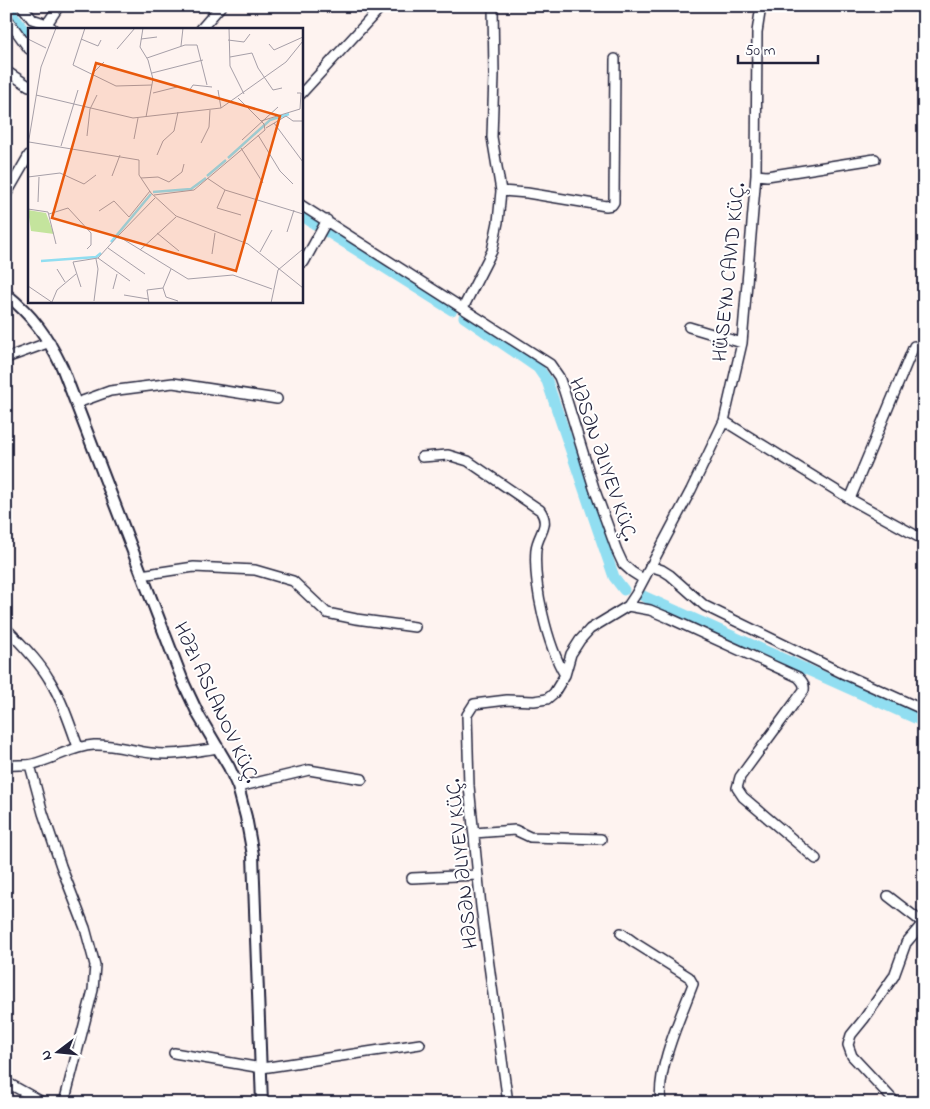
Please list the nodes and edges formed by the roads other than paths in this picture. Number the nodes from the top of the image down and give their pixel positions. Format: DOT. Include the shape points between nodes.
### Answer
graph roads {
  1 [pos="22,6"];
  2 [pos="58,6"];
  3 [pos="222,6"];
  4 [pos="382,6"];
  5 [pos="493,6"];
  6 [pos="761,6"];
  7 [pos="6,18"];
  8 [pos="50,26"];
  9 [pos="202,28"];
  10 [pos="28,48"];
  11 [pos="615,59"];
  12 [pos="6,71"];
  13 [pos="28,85"];
  14 [pos="302,93"];
  15 [pos="28,157"];
  16 [pos="876,158"];
  17 [pos="756,175"];
  18 [pos="501,191"];
  19 [pos="6,195"];
  20 [pos="302,206"];
  21 [pos="327,220"];
  22 [pos="304,262"];
  23 [pos="6,294"];
  24 [pos="463,308"];
  25 [pos="689,327"];
  26 [pos="50,342"];
  27 [pos="742,343"];
  28 [pos="914,346"];
  29 [pos="6,358"];
  30 [pos="276,399"];
  31 [pos="77,403"];
  32 [pos="724,420"];
  33 [pos="422,457"];
  34 [pos="850,499"];
  35 [pos="924,540"];
  36 [pos="650,566"];
  37 [pos="141,575"];
  38 [pos="644,579"];
  39 [pos="628,606"];
  40 [pos="415,627"];
  41 [pos="6,628"];
  42 [pos="565,675"];
  43 [pos="924,710"];
  44 [pos="78,747"];
  45 [pos="219,748"];
  46 [pos="30,765"];
  47 [pos="6,766"];
  48 [pos="362,779"];
  49 [pos="238,787"];
  50 [pos="474,833"];
  51 [pos="601,839"];
  52 [pos="816,859"];
  53 [pos="478,875"];
  54 [pos="412,878"];
  55 [pos="888,896"];
  56 [pos="923,923"];
  57 [pos="621,933"];
  58 [pos="420,1044"];
  59 [pos="174,1053"];
  60 [pos="262,1068"];
  61 [pos="6,1082"];
  62 [pos="44,1103"];
  63 [pos="64,1103"];
  64 [pos="262,1103"];
  65 [pos="508,1103"];
  66 [pos="661,1103"];
  67 [pos="896,1103"];
  1 -- 8 [label="street" via="32,19"];
  2 -- 8 [label="street"];
  3 -- 9 [label="street"];
  4 -- 14 [label="street"];
  5 -- 18 [label="street" via="492,137"];
  6 -- 17 [label="street, HÜSEYN CAVID KÜÇ." via="757,32"];
  7 -- 10 [label="street"];
  11 -- 18 [label="street" via="612,205"];
  12 -- 13 [label="street"];
  15 -- 19 [label="street"];
  16 -- 17 [label="street" via="767,176"];
  17 -- 27 [label="street, HÜSEYN CAVID KÜÇ."];
  18 -- 24 [label="street" via="492,251"];
  20 -- 21 [label="street, HƏSƏN ƏLIYEV KÜÇ."];
  21 -- 22 [label="street"];
  21 -- 24 [label="street, HƏSƏN ƏLIYEV KÜÇ."];
  23 -- 26 [label="street, HƏZI ASLANOV KÜÇ."];
  24 -- 38 [label="street, HƏSƏN ƏLIYEV KÜÇ." via="550,364 559,377 616,551 623,564"];
  25 -- 27 [label="street"];
  26 -- 29 [label="street"];
  26 -- 31 [label="street, HƏZI ASLANOV KÜÇ."];
  27 -- 32 [label="street, HÜSEYN CAVID KÜÇ."];
  28 -- 34 [label="street"];
  30 -- 31 [label="street" via="173,383 110,391"];
  31 -- 37 [label="street, HƏZI ASLANOV KÜÇ."];
  32 -- 34 [label="street"];
  32 -- 36 [label="street, HÜSEYN CAVID KÜÇ."];
  33 -- 42 [label="street" via="448,455 468,461 540,510 545,517 536,548 537,584 548,630"];
  34 -- 35 [label="street"];
  36 -- 38 [label="street, HÜSEYN CAVID KÜÇ."];
  36 -- 43 [label="street" via="670,575 705,606"];
  37 -- 40 [label="street" via="194,567 254,570 293,581 327,612"];
  37 -- 45 [label="street, HƏZI ASLANOV KÜÇ." via="184,684"];
  38 -- 39 [label="street, HÜSEYN CAVID KÜÇ."];
  39 -- 42 [label="street, HƏSƏN ƏLIYEV KÜÇ." via="580,640 571,654"];
  39 -- 52 [label="street" via="669,618 802,681 804,690 740,778 737,788 743,797"];
  41 -- 44 [label="street" via="49,679"];
  42 -- 50 [label="street, HƏSƏN ƏLIYEV KÜÇ." via="554,693 546,699 474,704 467,715"];
  44 -- 45 [label="street" via="106,745 168,754"];
  44 -- 46 [label="street"];
  45 -- 49 [label="street, HƏZI ASLANOV KÜÇ."];
  46 -- 47 [label="street"];
  46 -- 63 [label="street" via="49,830 85,928 94,965 93,990"];
  48 -- 49 [label="street" via="309,770"];
  49 -- 60 [label="street, HƏZI ASLANOV KÜÇ." via="253,855"];
  50 -- 51 [label="street" via="514,830 530,837"];
  50 -- 53 [label="street, HƏSƏN ƏLIYEV KÜÇ."];
  53 -- 54 [label="street"];
  53 -- 65 [label="street, HƏSƏN ƏLIYEV KÜÇ."];
  55 -- 56 [label="street"];
  56 -- 67 [label="street" via="906,942 894,976 851,1035 848,1046 852,1056"];
  57 -- 66 [label="street" via="689,977 693,984 662,1075"];
  58 -- 60 [label="street"];
  59 -- 60 [label="street"];
  60 -- 64 [label="street, HƏZI ASLANOV KÜÇ."];
  61 -- 62 [label="street"];
}
